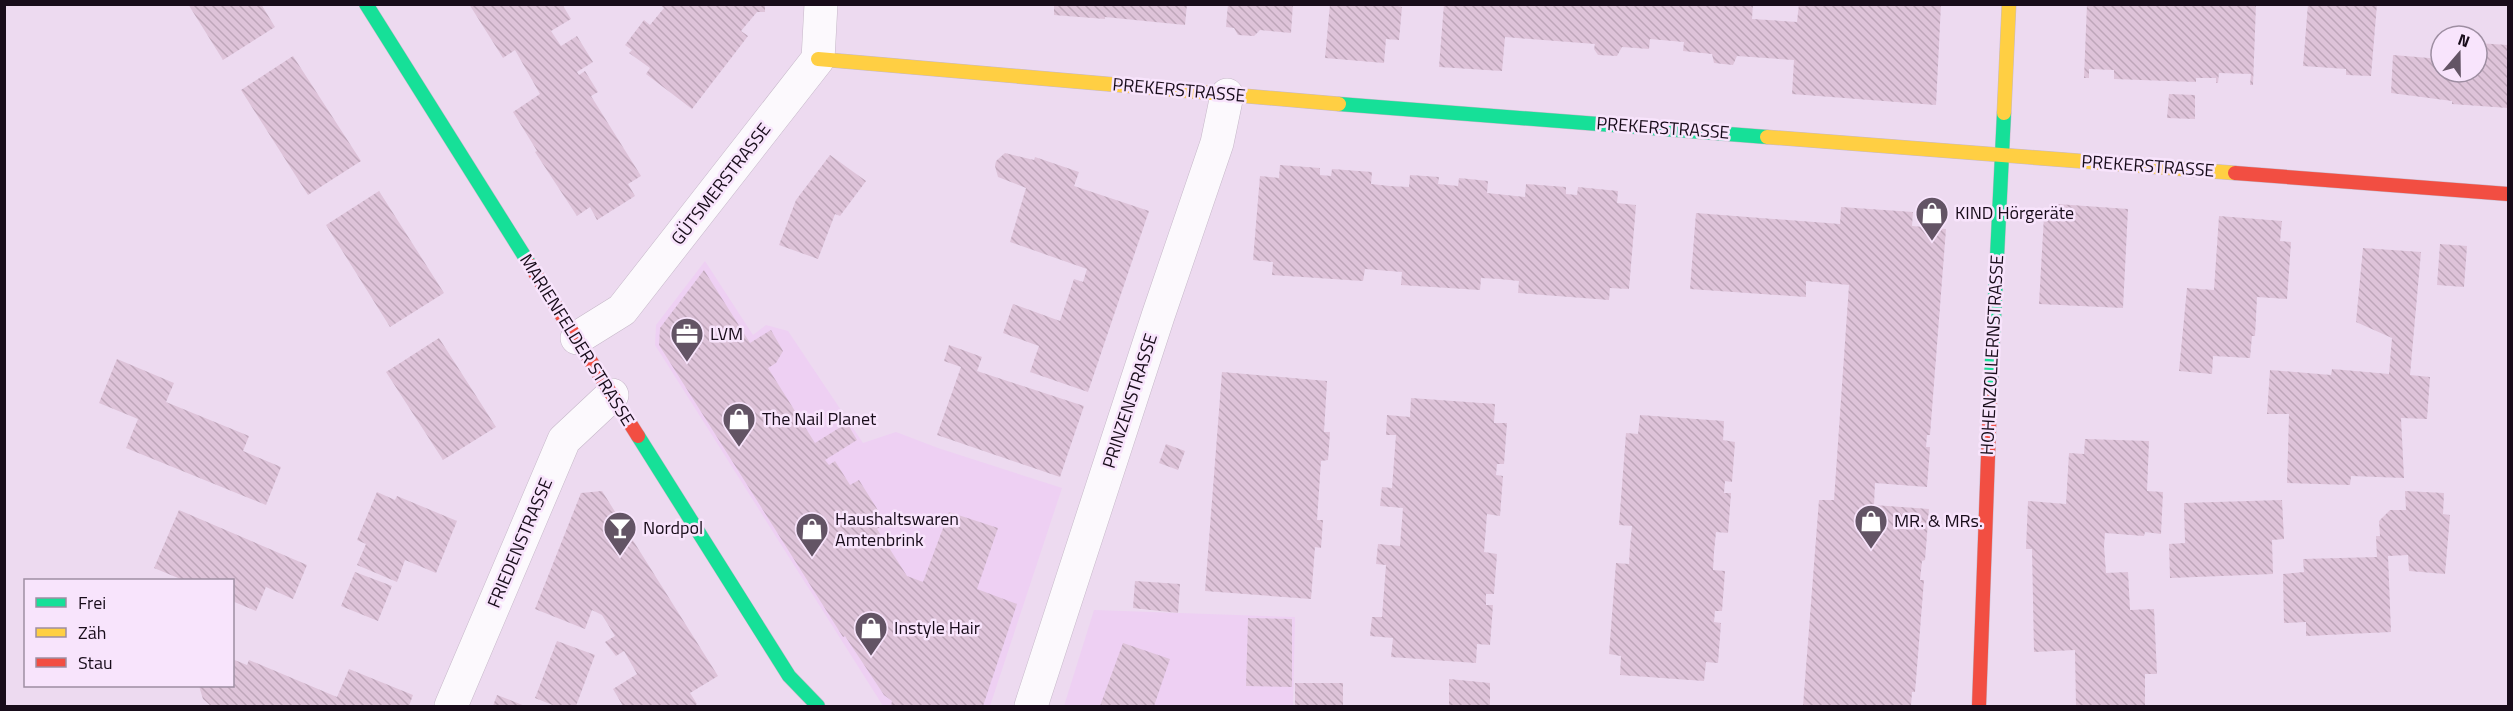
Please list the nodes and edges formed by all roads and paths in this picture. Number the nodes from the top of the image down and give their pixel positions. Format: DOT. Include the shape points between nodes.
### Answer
graph roads {
  1 [pos="366,4"];
  2 [pos="822,4"];
  3 [pos="2009,4"];
  4 [pos="818,59"];
  5 [pos="1227,94"];
  6 [pos="2001,155"];
  7 [pos="2508,194"];
  8 [pos="577,338"];
  9 [pos="612,395"];
  10 [pos="789,676"];
  11 [pos="451,706"];
  12 [pos="799,706"];
  13 [pos="818,706"];
  14 [pos="1031,706"];
  15 [pos="1979,706"];
  1 -- 8 [label="street, MARIENFELDER STRASSE"];
  2 -- 4 [label="street"];
  3 -- 6 [label="street, HOHENZOLLERNSTRASSE"];
  4 -- 5 [label="street, PREKERSTRASSE"];
  4 -- 8 [label="street, GÜTSMERSTRASSE" via="622,310"];
  5 -- 6 [label="street, PREKERSTRASSE"];
  5 -- 14 [label="street, PRINZENSTRASSE" via="1216,144"];
  6 -- 7 [label="street, PREKERSTRASSE"];
  6 -- 15 [label="street, HOHENZOLLERNSTRASSE"];
  8 -- 9 [label="street, MARIENFELDER STRASSE"];
  9 -- 10 [label="street, MARIENFELDER STRASSE"];
  9 -- 11 [label="street, FRIEDENSTRASSE" via="564,440"];
  10 -- 12 [label="street, MARIENFELDER STRASSE"];
  10 -- 13 [label="street, MARIENFELDER STRASSE"];
}
